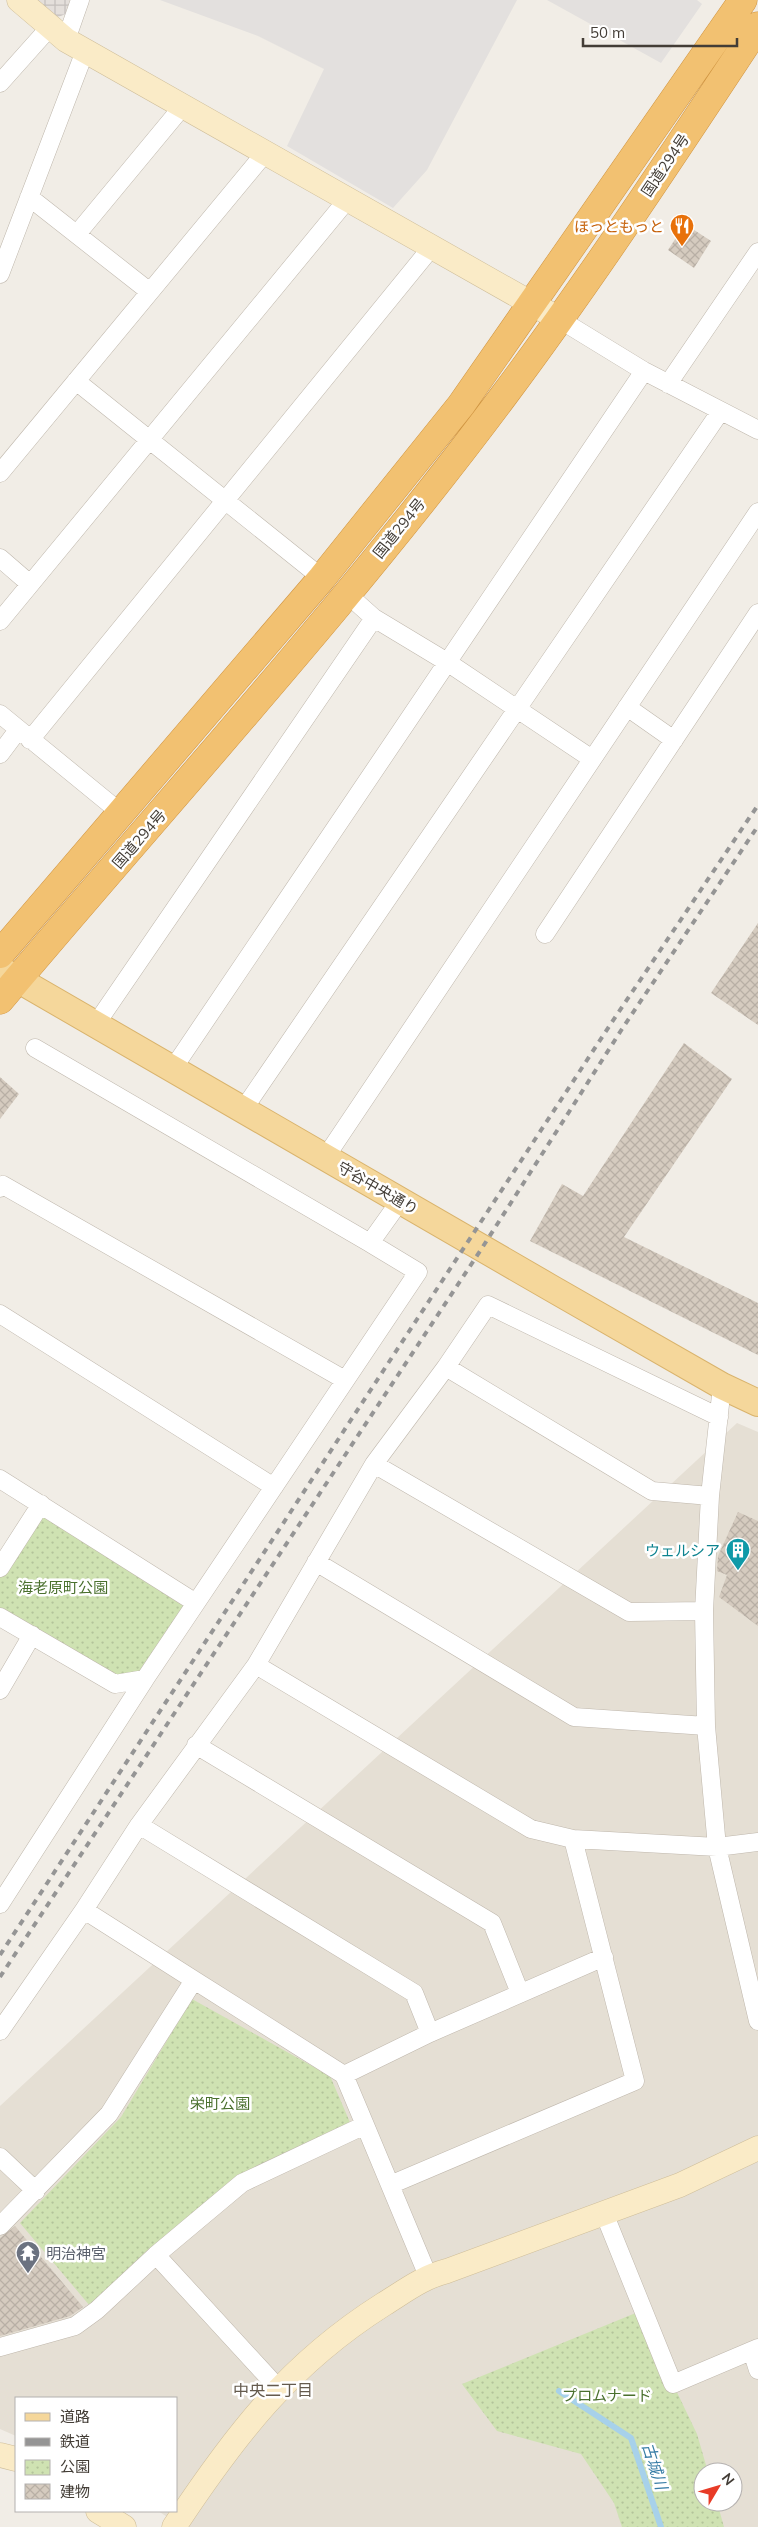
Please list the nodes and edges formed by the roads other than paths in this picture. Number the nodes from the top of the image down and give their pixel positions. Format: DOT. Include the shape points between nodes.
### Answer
graph roads {
  1 [pos="19,0"];
  2 [pos="80,0"];
  3 [pos="733,3"];
  4 [pos="758,26"];
  5 [pos="67,39"];
  6 [pos="0,83"];
  7 [pos="183,106"];
  8 [pos="265,153"];
  9 [pos="29,197"];
  10 [pos="347,200"];
  11 [pos="77,234"];
  12 [pos="432,248"];
  13 [pos="758,252"];
  14 [pos="0,274"];
  15 [pos="150,292"];
  16 [pos="533,304"];
  17 [pos="559,319"];
  18 [pos="644,371"];
  19 [pos="76,381"];
  20 [pos="668,384"];
  21 [pos="720,412"];
  22 [pos="758,430"];
  23 [pos="149,440"];
  24 [pos="0,473"];
  25 [pos="224,500"];
  26 [pos="758,512"];
  27 [pos="0,558"];
  28 [pos="322,578"];
  29 [pos="30,584"];
  30 [pos="346,593"];
  31 [pos="758,613"];
  32 [pos="374,618"];
  33 [pos="0,621"];
  34 [pos="447,662"];
  35 [pos="518,708"];
  36 [pos="627,708"];
  37 [pos="0,714"];
  38 [pos="24,735"];
  39 [pos="674,740"];
  40 [pos="0,754"];
  41 [pos="592,759"];
  42 [pos="121,813"];
  43 [pos="545,934"];
  44 [pos="0,954"];
  45 [pos="9,974"];
  46 [pos="0,1000"];
  47 [pos="96,1024"];
  48 [pos="35,1048"];
  49 [pos="172,1070"];
  50 [pos="243,1110"];
  51 [pos="325,1158"];
  52 [pos="0,1188"];
  53 [pos="400,1201"];
  54 [pos="370,1243"];
  55 [pos="0,1314"];
  56 [pos="446,1366"];
  57 [pos="345,1380"];
  58 [pos="722,1386"];
  59 [pos="758,1403"];
  60 [pos="718,1417"];
  61 [pos="374,1464"];
  62 [pos="0,1479"];
  63 [pos="274,1487"];
  64 [pos="710,1496"];
  65 [pos="41,1504"];
  66 [pos="316,1562"];
  67 [pos="0,1568"];
  68 [pos="196,1603"];
  69 [pos="704,1611"];
  70 [pos="0,1617"];
  71 [pos="32,1635"];
  72 [pos="256,1665"];
  73 [pos="145,1679"];
  74 [pos="0,1690"];
  75 [pos="706,1726"];
  76 [pos="196,1745"];
  77 [pos="139,1825"];
  78 [pos="573,1839"];
  79 [pos="758,1842"];
  80 [pos="717,1846"];
  81 [pos="0,1904"];
  82 [pos="84,1910"];
  83 [pos="604,1957"];
  84 [pos="194,1980"];
  85 [pos="520,1993"];
  86 [pos="758,2021"];
  87 [pos="0,2031"];
  88 [pos="430,2033"];
  89 [pos="344,2075"];
  90 [pos="365,2125"];
  91 [pos="758,2148"];
  92 [pos="0,2156"];
  93 [pos="390,2185"];
  94 [pos="36,2191"];
  95 [pos="604,2213"];
  96 [pos="0,2226"];
  97 [pos="156,2255"];
  98 [pos="428,2276"];
  99 [pos="0,2347"];
  100 [pos="755,2350"];
  101 [pos="758,2370"];
  102 [pos="279,2389"];
  103 [pos="0,2454"];
  104 [pos="15,2459"];
  105 [pos="100,2512"];
  106 [pos="124,2527"];
  107 [pos="174,2527"];
  1 -- 5 [label="street"];
  2 -- 5 [label="street"];
  3 -- 16 [label="highway, 国道294号"];
  4 -- 17 [label="highway, 国道294号"];
  5 -- 6 [label="street"];
  5 -- 7 [label="street"];
  5 -- 9 [label="street"];
  7 -- 8 [label="street"];
  7 -- 11 [label="street"];
  8 -- 10 [label="street"];
  8 -- 15 [label="street"];
  9 -- 11 [label="street"];
  9 -- 14 [label="street"];
  10 -- 12 [label="street"];
  10 -- 23 [label="street"];
  11 -- 15 [label="street"];
  12 -- 16 [label="street"];
  12 -- 25 [label="street"];
  13 -- 20 [label="street"];
  15 -- 19 [label="street"];
  16 -- 17 [label="street"];
  16 -- 28 [label="highway, 国道294号" via="461,406"];
  17 -- 18 [label="street"];
  17 -- 30 [label="highway, 国道294号" via="469,441"];
  18 -- 20 [label="street"];
  18 -- 34 [label="street"];
  19 -- 23 [label="street"];
  19 -- 24 [label="street"];
  20 -- 21 [label="street"];
  21 -- 22 [label="street"];
  21 -- 35 [label="street"];
  23 -- 25 [label="street"];
  23 -- 29 [label="street"];
  25 -- 28 [label="street"];
  25 -- 38 [label="street"];
  26 -- 36 [label="street"];
  27 -- 29 [label="street"];
  28 -- 42 [label="highway, 国道294号"];
  29 -- 33 [label="street"];
  30 -- 32 [label="street"];
  30 -- 45 [label="highway, 国道294号" via="186,785"];
  31 -- 39 [label="street"];
  32 -- 34 [label="street"];
  32 -- 47 [label="street"];
  34 -- 35 [label="street"];
  34 -- 49 [label="street"];
  35 -- 41 [label="street"];
  35 -- 50 [label="street"];
  36 -- 39 [label="street"];
  36 -- 41 [label="street"];
  37 -- 38 [label="street"];
  38 -- 40 [label="street"];
  38 -- 42 [label="street"];
  39 -- 43 [label="street"];
  41 -- 51 [label="street"];
  42 -- 44 [label="highway, 国道294号"];
  45 -- 46 [label="highway, 国道294号"];
  45 -- 47 [label="main road, 守谷中央通り"];
  47 -- 49 [label="main road, 守谷中央通り"];
  48 -- 54 [label="street"];
  49 -- 50 [label="main road, 守谷中央通り"];
  50 -- 51 [label="main road, 守谷中央通り"];
  51 -- 53 [label="main road, 守谷中央通り"];
  52 -- 57 [label="street" via="3,1184"];
  53 -- 54 [label="street"];
  53 -- 58 [label="main road, 守谷中央通り"];
  54 -- 57 [label="street" via="418,1272"];
  55 -- 63 [label="street"];
  56 -- 60 [label="street" via="488,1305"];
  56 -- 61 [label="street"];
  56 -- 64 [label="street" via="652,1491"];
  57 -- 63 [label="street"];
  58 -- 59 [label="main road, 守谷中央通り"];
  58 -- 60 [label="street"];
  60 -- 64 [label="street"];
  61 -- 66 [label="street"];
  61 -- 69 [label="street" via="629,1612"];
  62 -- 65 [label="street"];
  63 -- 68 [label="street"];
  64 -- 69 [label="street"];
  65 -- 67 [label="street"];
  65 -- 68 [label="street"];
  66 -- 72 [label="street"];
  66 -- 75 [label="street" via="574,1717"];
  68 -- 73 [label="street"];
  69 -- 75 [label="street"];
  70 -- 71 [label="street"];
  71 -- 73 [label="street" via="115,1684"];
  71 -- 74 [label="street"];
  72 -- 76 [label="street"];
  72 -- 78 [label="street" via="531,1828"];
  73 -- 81 [label="street"];
  75 -- 80 [label="street"];
  76 -- 77 [label="street"];
  76 -- 85 [label="street" via="492,1923"];
  77 -- 82 [label="street"];
  77 -- 88 [label="street" via="414,1992"];
  78 -- 80 [label="street"];
  78 -- 83 [label="street"];
  79 -- 80 [label="street"];
  80 -- 86 [label="street"];
  82 -- 84 [label="street"];
  82 -- 87 [label="street"];
  83 -- 85 [label="street"];
  83 -- 93 [label="street" via="635,2081"];
  84 -- 89 [label="street"];
  84 -- 94 [label="street" via="109,2114"];
  85 -- 88 [label="street"];
  88 -- 89 [label="street"];
  89 -- 90 [label="street"];
  90 -- 93 [label="street"];
  90 -- 97 [label="street" via="242,2183"];
  91 -- 95 [label="street" via="680,2185"];
  92 -- 94 [label="street"];
  93 -- 98 [label="street"];
  94 -- 96 [label="street"];
  95 -- 98 [label="street"];
  95 -- 100 [label="street" via="673,2384"];
  97 -- 99 [label="street" via="75,2326"];
  97 -- 102 [label="street"];
  98 -- 102 [label="street" via="348,2327"];
  100 -- 101 [label="street"];
  102 -- 107 [label="street" via="237,2435"];
  103 -- 104 [label="street"];
  105 -- 106 [label="street"];
}
